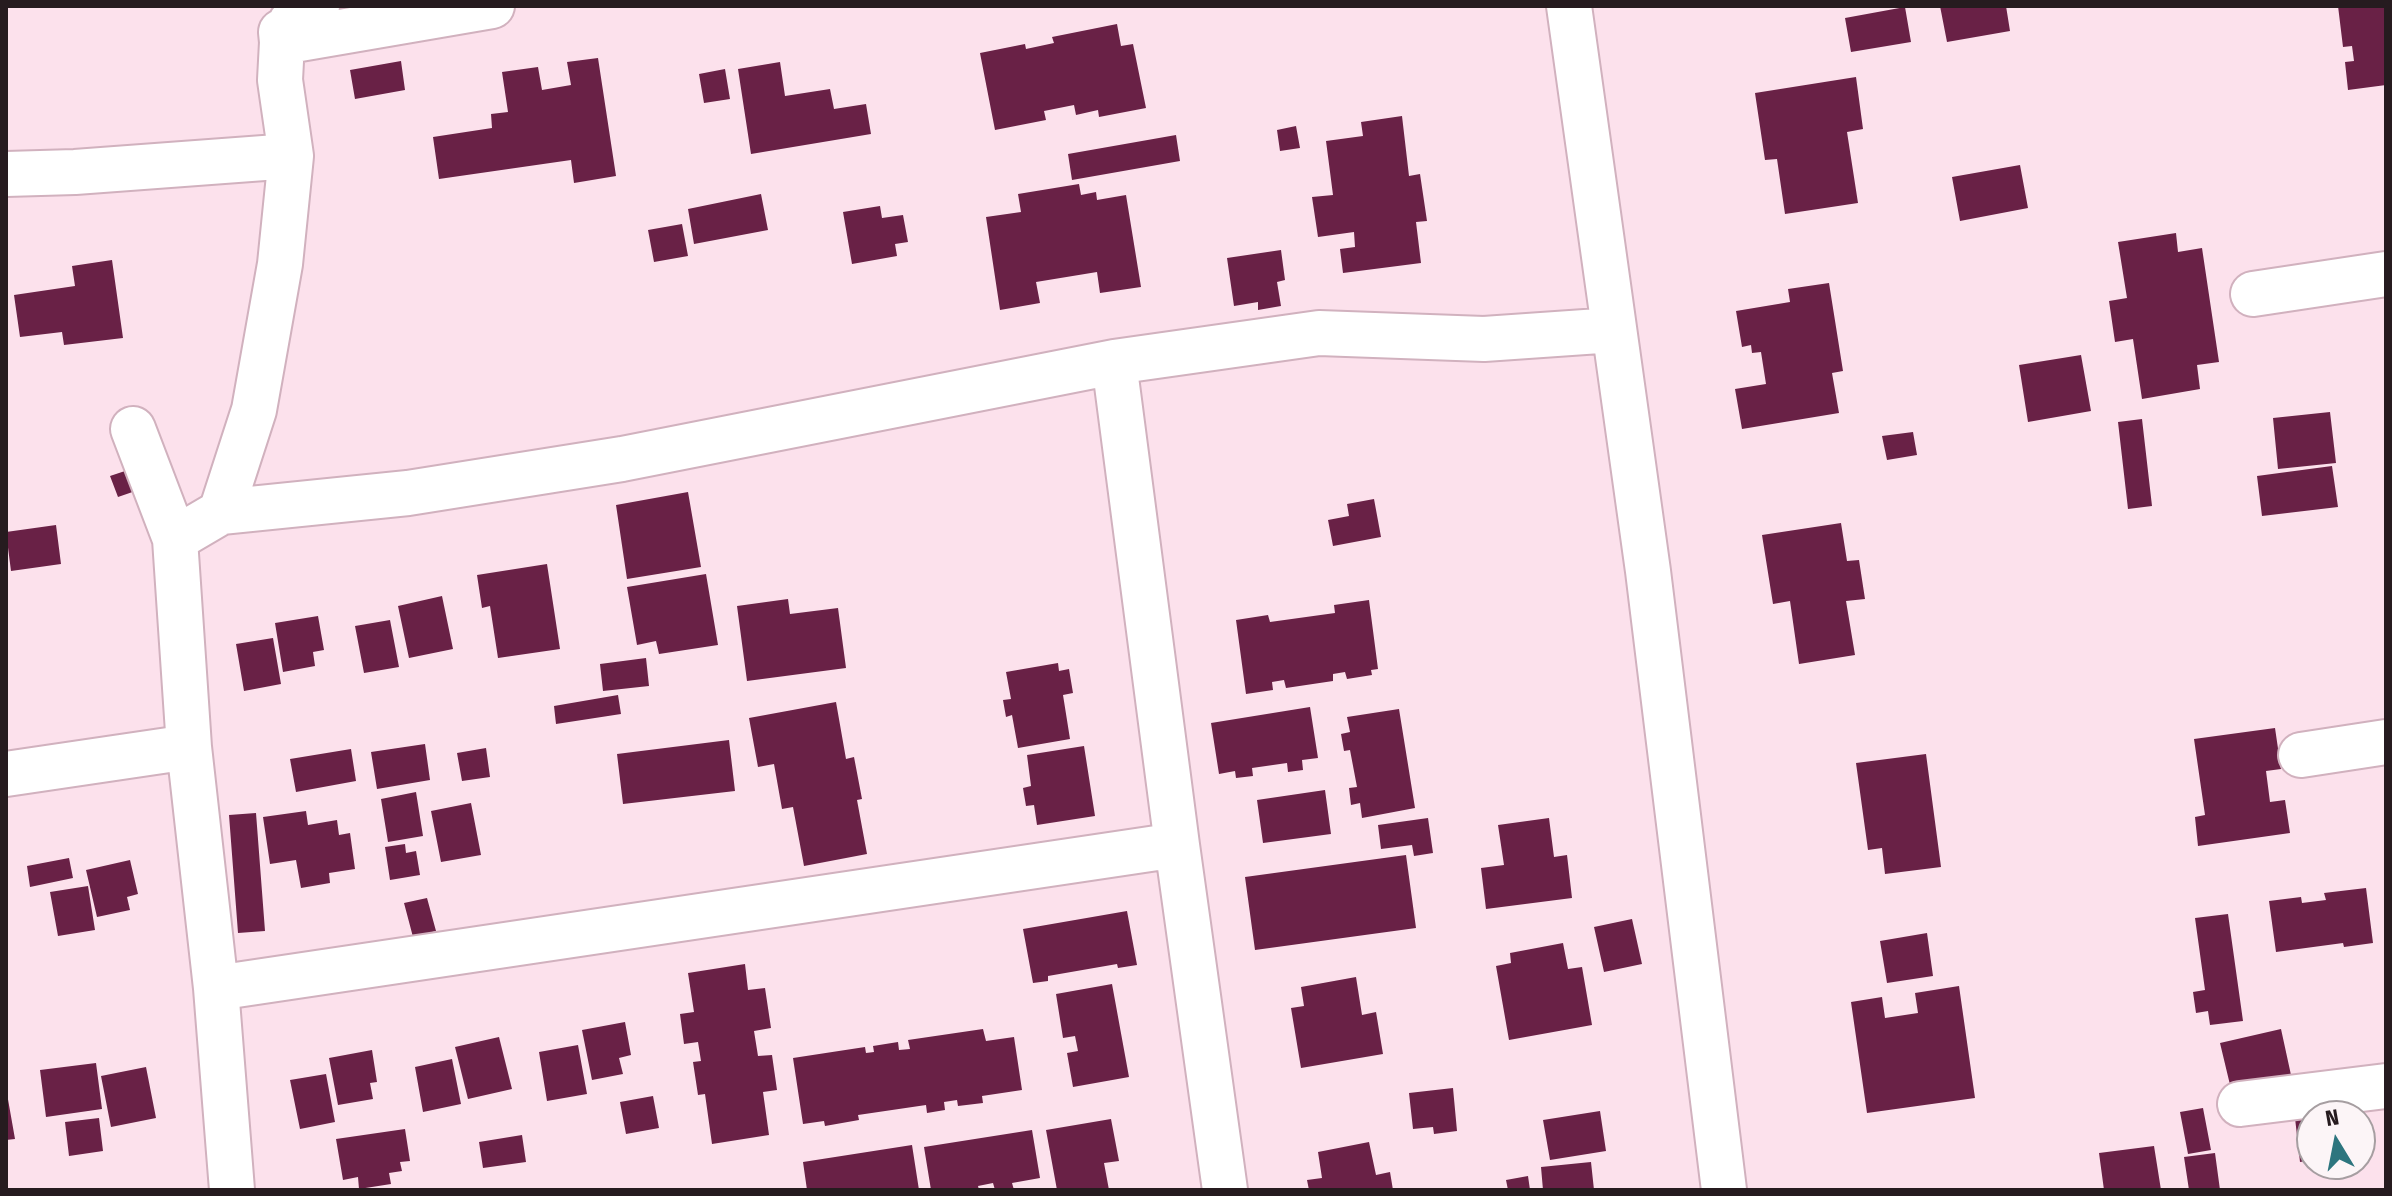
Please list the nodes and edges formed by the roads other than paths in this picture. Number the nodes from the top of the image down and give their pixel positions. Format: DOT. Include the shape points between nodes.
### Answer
graph roads {
  1 [pos="317,6"];
  2 [pos="492,6"];
  3 [pos="1569,6"];
  4 [pos="280,24"];
  5 [pos="291,156"];
  6 [pos="6,174"];
  7 [pos="2386,274"];
  8 [pos="2253,294"];
  9 [pos="1614,330"];
  10 [pos="1114,362"];
  11 [pos="133,429"];
  12 [pos="221,512"];
  13 [pos="175,539"];
  14 [pos="2386,742"];
  15 [pos="189,747"];
  16 [pos="2301,755"];
  17 [pos="6,774"];
  18 [pos="1177,845"];
  19 [pos="216,988"];
  20 [pos="2386,1086"];
  21 [pos="2240,1104"];
  22 [pos="232,1190"];
  23 [pos="1225,1190"];
  24 [pos="1724,1190"];
  1 -- 4 [label="street"];
  2 -- 4 [label="street"];
  3 -- 9 [label="street"];
  4 -- 5 [label="street" via="280,80"];
  5 -- 6 [label="street"];
  5 -- 12 [label="street" via="280,264 254,410"];
  7 -- 8 [label="street"];
  9 -- 10 [label="street" via="1484,339 1319,333"];
  9 -- 24 [label="street"];
  10 -- 12 [label="street" via="607,461 408,493"];
  10 -- 18 [label="street"];
  11 -- 13 [label="street"];
  12 -- 13 [label="street"];
  13 -- 15 [label="street"];
  14 -- 16 [label="street"];
  15 -- 17 [label="street"];
  15 -- 19 [label="street"];
  18 -- 19 [label="street"];
  18 -- 23 [label="street"];
  19 -- 22 [label="street"];
  20 -- 21 [label="street"];
}
